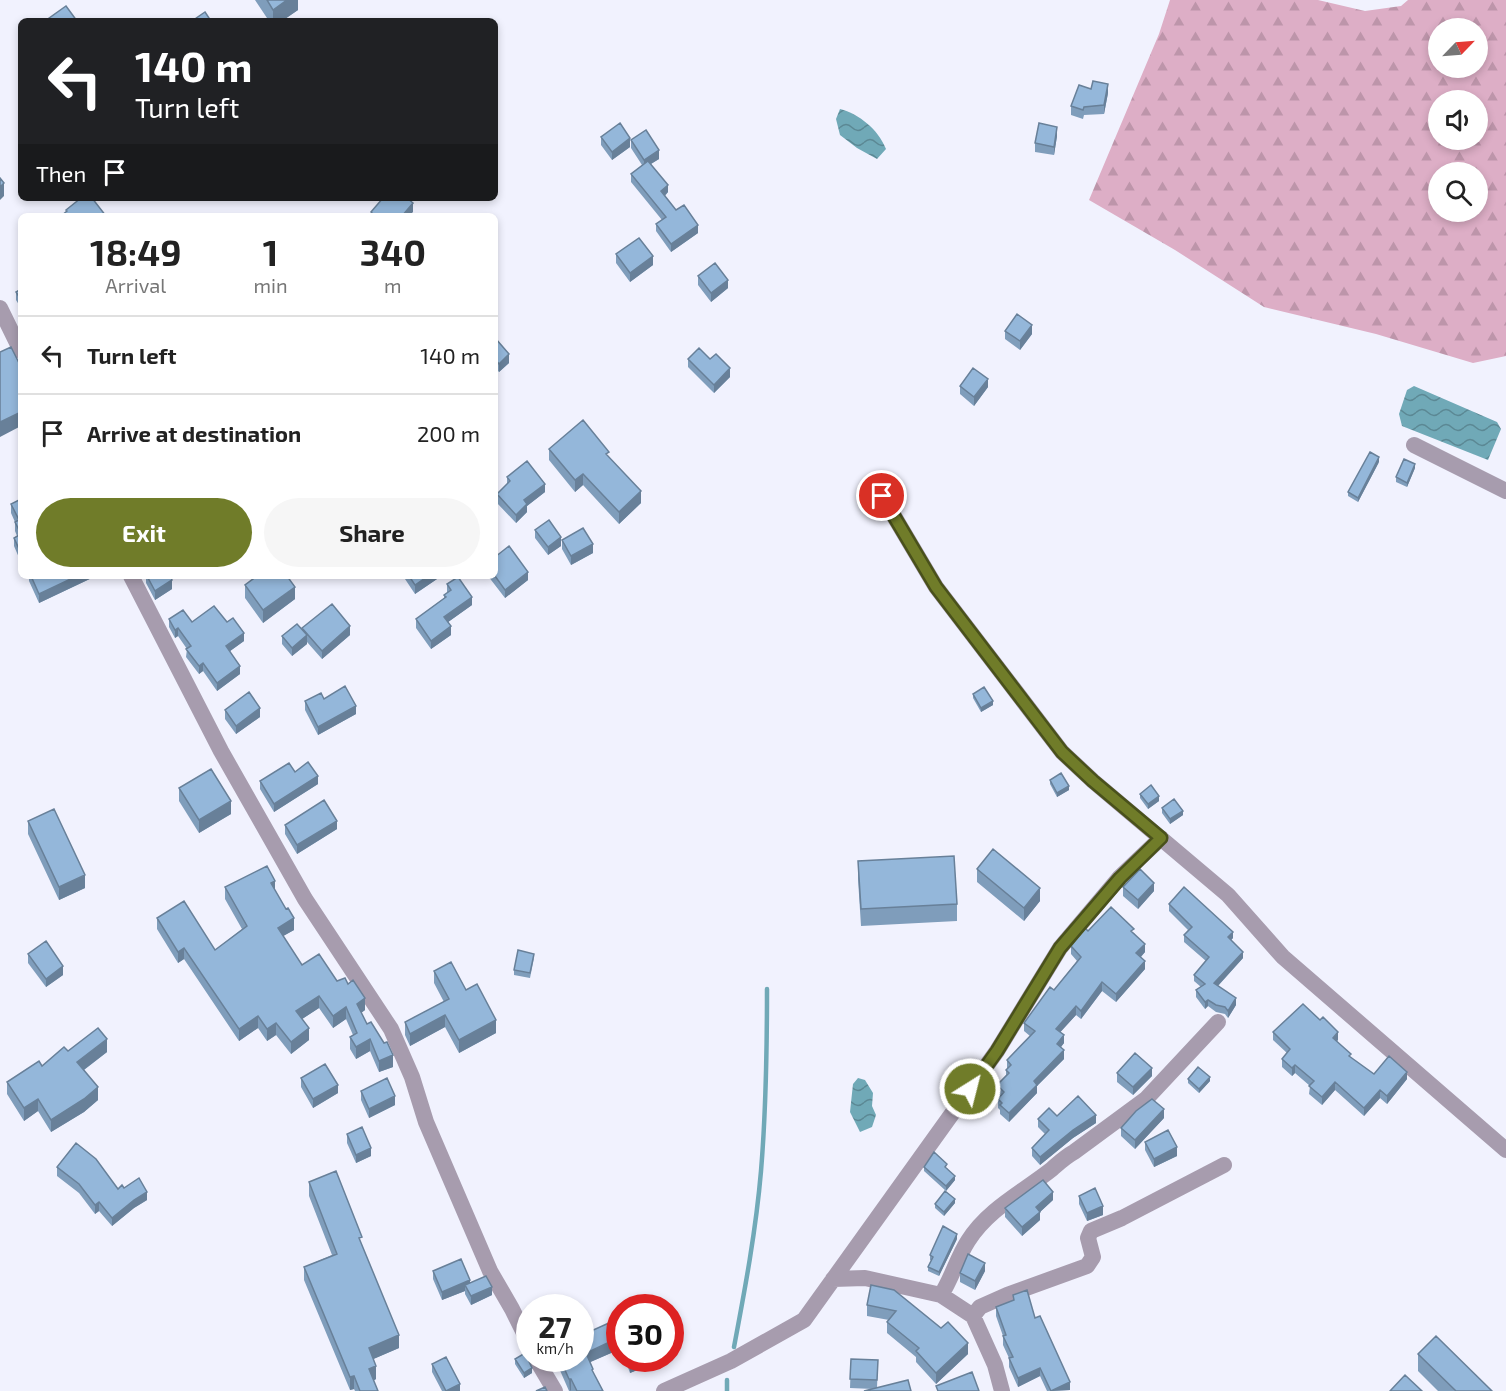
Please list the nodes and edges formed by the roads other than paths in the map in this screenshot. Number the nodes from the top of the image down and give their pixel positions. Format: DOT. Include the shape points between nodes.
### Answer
graph roads {
  1 [pos="0,308"];
  2 [pos="18,345"];
  3 [pos="1414,445"];
  4 [pos="1506,491"];
  5 [pos="882,496"];
  6 [pos="132,579"];
  7 [pos="1161,838"];
  8 [pos="1218,1022"];
  9 [pos="1506,1150"];
  10 [pos="1224,1165"];
  11 [pos="833,1279"];
  12 [pos="941,1295"];
  13 [pos="972,1316"];
  14 [pos="516,1317"];
  15 [pos="544,1372"];
  16 [pos="555,1391"];
  17 [pos="664,1391"];
  18 [pos="1002,1391"];
  1 -- 2 [label="street"];
  3 -- 4 [label="street"];
  5 -- 7 [label="street" via="936,587 1062,752"];
  6 -- 14 [label="street" via="299,890 391,1029 490,1271"];
  7 -- 9 [label="street" via="1228,895 1283,957"];
  7 -- 11 [label="street" via="1120,878 1060,948 997,1051"];
  8 -- 12 [label="street" via="1146,1099 994,1210 966,1244"];
  10 -- 13 [label="street" via="1091,1231 1088,1238 1093,1257 1087,1266 1007,1294 980,1307"];
  11 -- 12 [label="street" via="865,1278"];
  11 -- 17 [label="street" via="804,1320 731,1361"];
  12 -- 13 [label="street"];
  13 -- 18 [label="street" via="995,1365"];
  15 -- 16 [label="street"];
}
